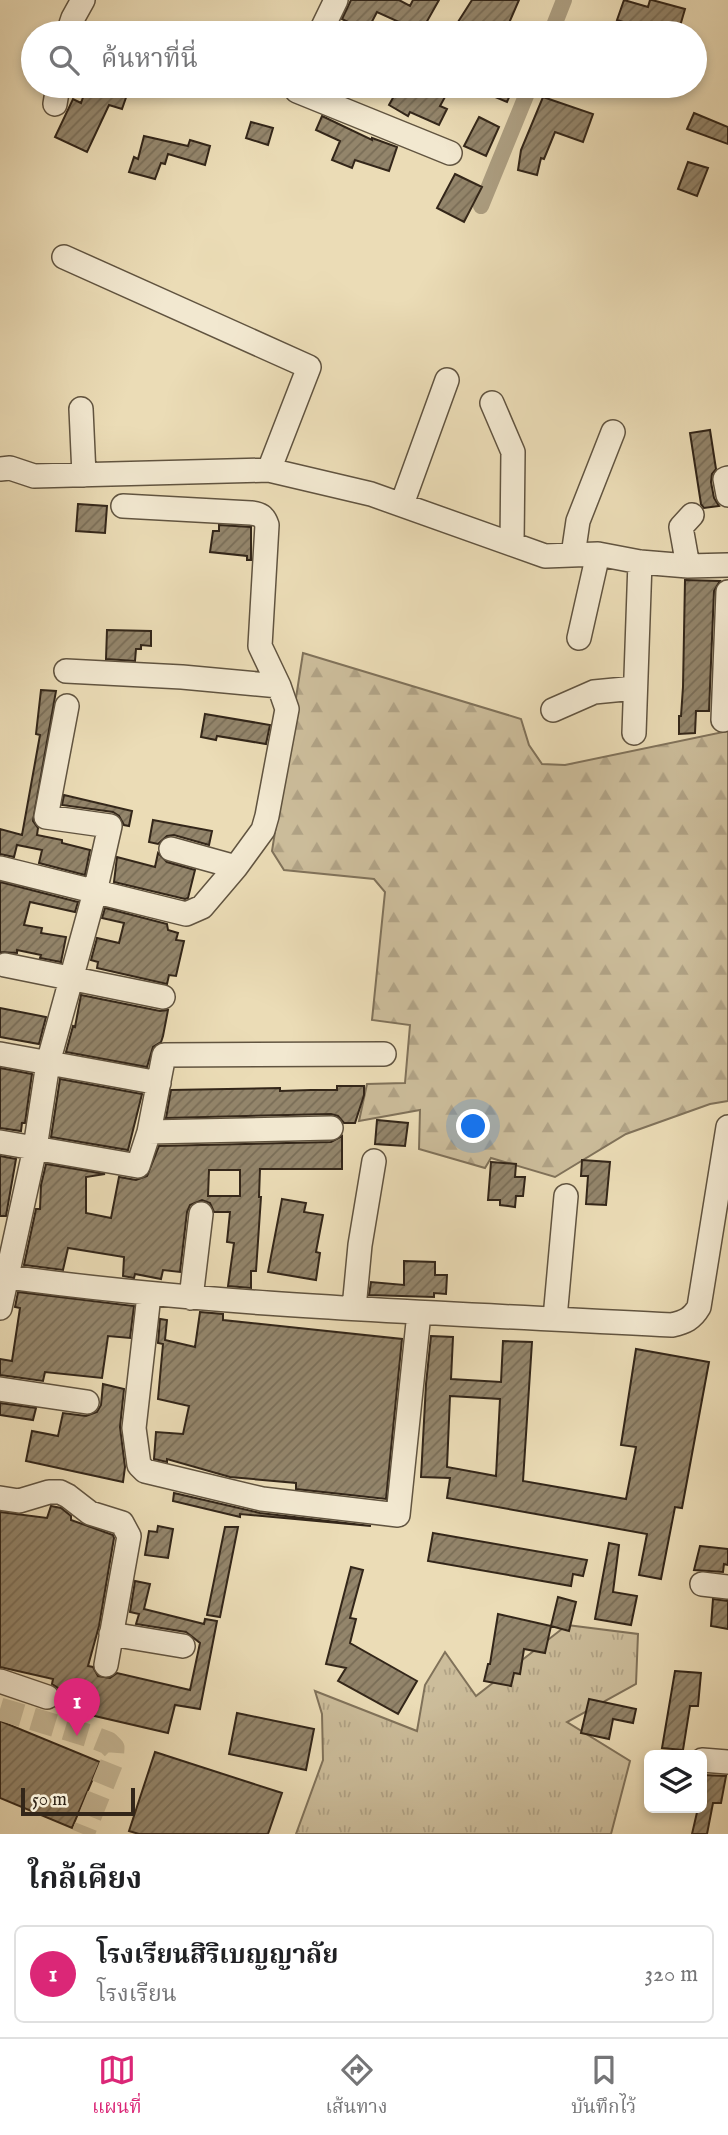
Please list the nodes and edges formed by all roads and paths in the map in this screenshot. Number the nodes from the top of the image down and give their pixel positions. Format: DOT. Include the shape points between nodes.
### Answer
graph roads {
  1 [pos="83,0"];
  2 [pos="336,0"];
  3 [pos="72,21"];
  4 [pos="326,21"];
  5 [pos="314,98"];
  6 [pos="450,153"];
  7 [pos="64,257"];
  8 [pos="447,380"];
  9 [pos="492,403"];
  10 [pos="81,409"];
  11 [pos="613,432"];
  12 [pos="0,469"];
  13 [pos="269,470"];
  14 [pos="85,475"];
  15 [pos="728,478"];
  16 [pos="728,495"];
  17 [pos="402,504"];
  18 [pos="123,506"];
  19 [pos="692,515"];
  20 [pos="512,544"];
  21 [pos="598,554"];
  22 [pos="573,555"];
  23 [pos="640,562"];
  24 [pos="728,565"];
  25 [pos="688,566"];
  26 [pos="728,592"];
  27 [pos="579,638"];
  28 [pos="66,671"];
  29 [pos="279,686"];
  30 [pos="635,688"];
  31 [pos="67,706"];
  32 [pos="553,710"];
  33 [pos="723,720"];
  34 [pos="634,733"];
  35 [pos="171,849"];
  36 [pos="236,867"];
  37 [pos="1,868"];
  38 [pos="95,892"];
  39 [pos="5,965"];
  40 [pos="70,977"];
  41 [pos="163,997"];
  42 [pos="0,1054"];
  43 [pos="384,1054"];
  44 [pos="48,1063"];
  45 [pos="159,1083"];
  46 [pos="728,1127"];
  47 [pos="331,1128"];
  48 [pos="149,1132"];
  49 [pos="0,1142"];
  50 [pos="35,1148"];
  51 [pos="374,1161"];
  52 [pos="566,1196"];
  53 [pos="201,1214"];
  54 [pos="3,1277"];
  55 [pos="149,1295"];
  56 [pos="191,1298"];
  57 [pos="0,1308"];
  58 [pos="354,1308"];
  59 [pos="419,1313"];
  60 [pos="555,1318"];
  61 [pos="0,1389"];
  62 [pos="87,1402"];
  63 [pos="0,1498"];
  64 [pos="702,1584"];
  65 [pos="728,1587"];
  66 [pos="111,1634"];
  67 [pos="183,1646"];
  68 [pos="106,1665"];
  69 [pos="0,1681"];
  70 [pos="47,1697"];
  71 [pos="707,1760"];
  72 [pos="728,1762"];
  1 -- 3 [label="street"];
  2 -- 4 [label="street"];
  5 -- 6 [label="street"];
  7 -- 13 [label="street" via="309,367"];
  8 -- 17 [label="street"];
  9 -- 20 [label="street" via="513,452"];
  10 -- 14 [label="street"];
  11 -- 22 [label="street" via="578,521"];
  12 -- 14 [label="street" via="34,476"];
  13 -- 14 [label="street"];
  13 -- 17 [label="street"];
  15 -- 16 [label="street"];
  17 -- 20 [label="street"];
  18 -- 29 [label="street" via="251,513 264,519 260,646"];
  19 -- 25 [label="street" via="681,527"];
  20 -- 22 [label="street" via="545,556"];
  21 -- 22 [label="street"];
  21 -- 23 [label="street"];
  21 -- 27 [label="street"];
  23 -- 25 [label="street"];
  23 -- 30 [label="street"];
  24 -- 25 [label="street"];
  26 -- 33 [label="street"];
  28 -- 29 [label="street"];
  29 -- 36 [label="street" via="287,709 267,816 263,830"];
  30 -- 32 [label="street" via="594,692"];
  30 -- 34 [label="street"];
  31 -- 38 [label="street" via="46,817 110,826"];
  35 -- 36 [label="street"];
  36 -- 38 [label="street" via="202,907 186,914"];
  37 -- 38 [label="street"];
  38 -- 40 [label="street"];
  39 -- 40 [label="street"];
  40 -- 41 [label="street"];
  40 -- 44 [label="street"];
  42 -- 44 [label="street"];
  43 -- 45 [label="street" via="164,1055"];
  44 -- 45 [label="street"];
  44 -- 50 [label="street"];
  45 -- 48 [label="street"];
  46 -- 60 [label="street" via="694,1315 672,1325"];
  47 -- 48 [label="street"];
  48 -- 50 [label="street" via="138,1166"];
  49 -- 50 [label="street"];
  50 -- 54 [label="street"];
  51 -- 58 [label="street"];
  52 -- 60 [label="street"];
  53 -- 56 [label="street"];
  54 -- 55 [label="street"];
  54 -- 57 [label="street"];
  55 -- 56 [label="street"];
  55 -- 59 [label="street" via="134,1428 139,1465 145,1471 262,1499 398,1515"];
  56 -- 58 [label="street"];
  58 -- 59 [label="street"];
  59 -- 60 [label="street"];
  61 -- 62 [label="street"];
  63 -- 66 [label="street" via="19,1500 60,1492 90,1513 122,1523 129,1536"];
  64 -- 65 [label="street"];
  66 -- 67 [label="street"];
  66 -- 68 [label="street"];
  69 -- 70 [label="street"];
  71 -- 72 [label="street"];
}
